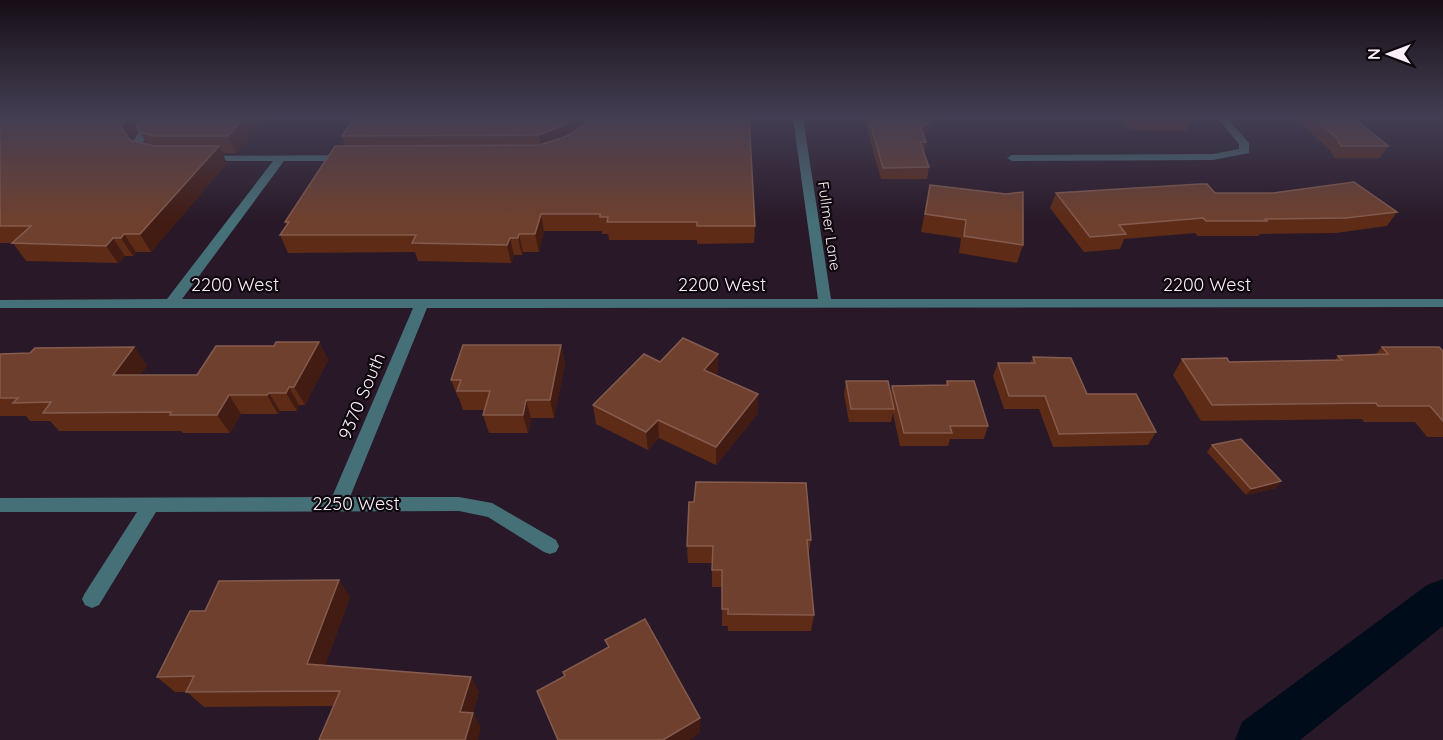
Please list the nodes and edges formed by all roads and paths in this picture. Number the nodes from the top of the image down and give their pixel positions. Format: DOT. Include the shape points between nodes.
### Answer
graph roads {
  1 [pos="144,153"];
  2 [pos="803,153"];
  3 [pos="1237,153"];
  4 [pos="163,158"];
  5 [pos="186,158"];
  6 [pos="281,158"];
  7 [pos="365,158"];
  8 [pos="1012,158"];
  9 [pos="172,303"];
  10 [pos="422,303"];
  11 [pos="825,303"];
  12 [pos="1443,303"];
  13 [pos="0,304"];
  14 [pos="338,504"];
  15 [pos="0,505"];
  16 [pos="151,505"];
  17 [pos="550,546"];
  18 [pos="92,599"];
  1 -- 4 [label="street"];
  2 -- 11 [label="street, Fullmer Lane"];
  3 -- 8 [label="street" via="1213,157"];
  5 -- 6 [label="street"];
  6 -- 7 [label="street"];
  6 -- 9 [label="street"];
  9 -- 10 [label="street, 2200 West"];
  9 -- 13 [label="street, 2200 West"];
  10 -- 11 [label="street, 2200 West"];
  10 -- 14 [label="street, 9370 South"];
  11 -- 12 [label="street, 2200 West"];
  14 -- 16 [label="street, 2250 West"];
  14 -- 17 [label="street, 2250 West" via="476,506 507,517"];
  15 -- 16 [label="street, 2250 West"];
  16 -- 18 [label="street"];
}
